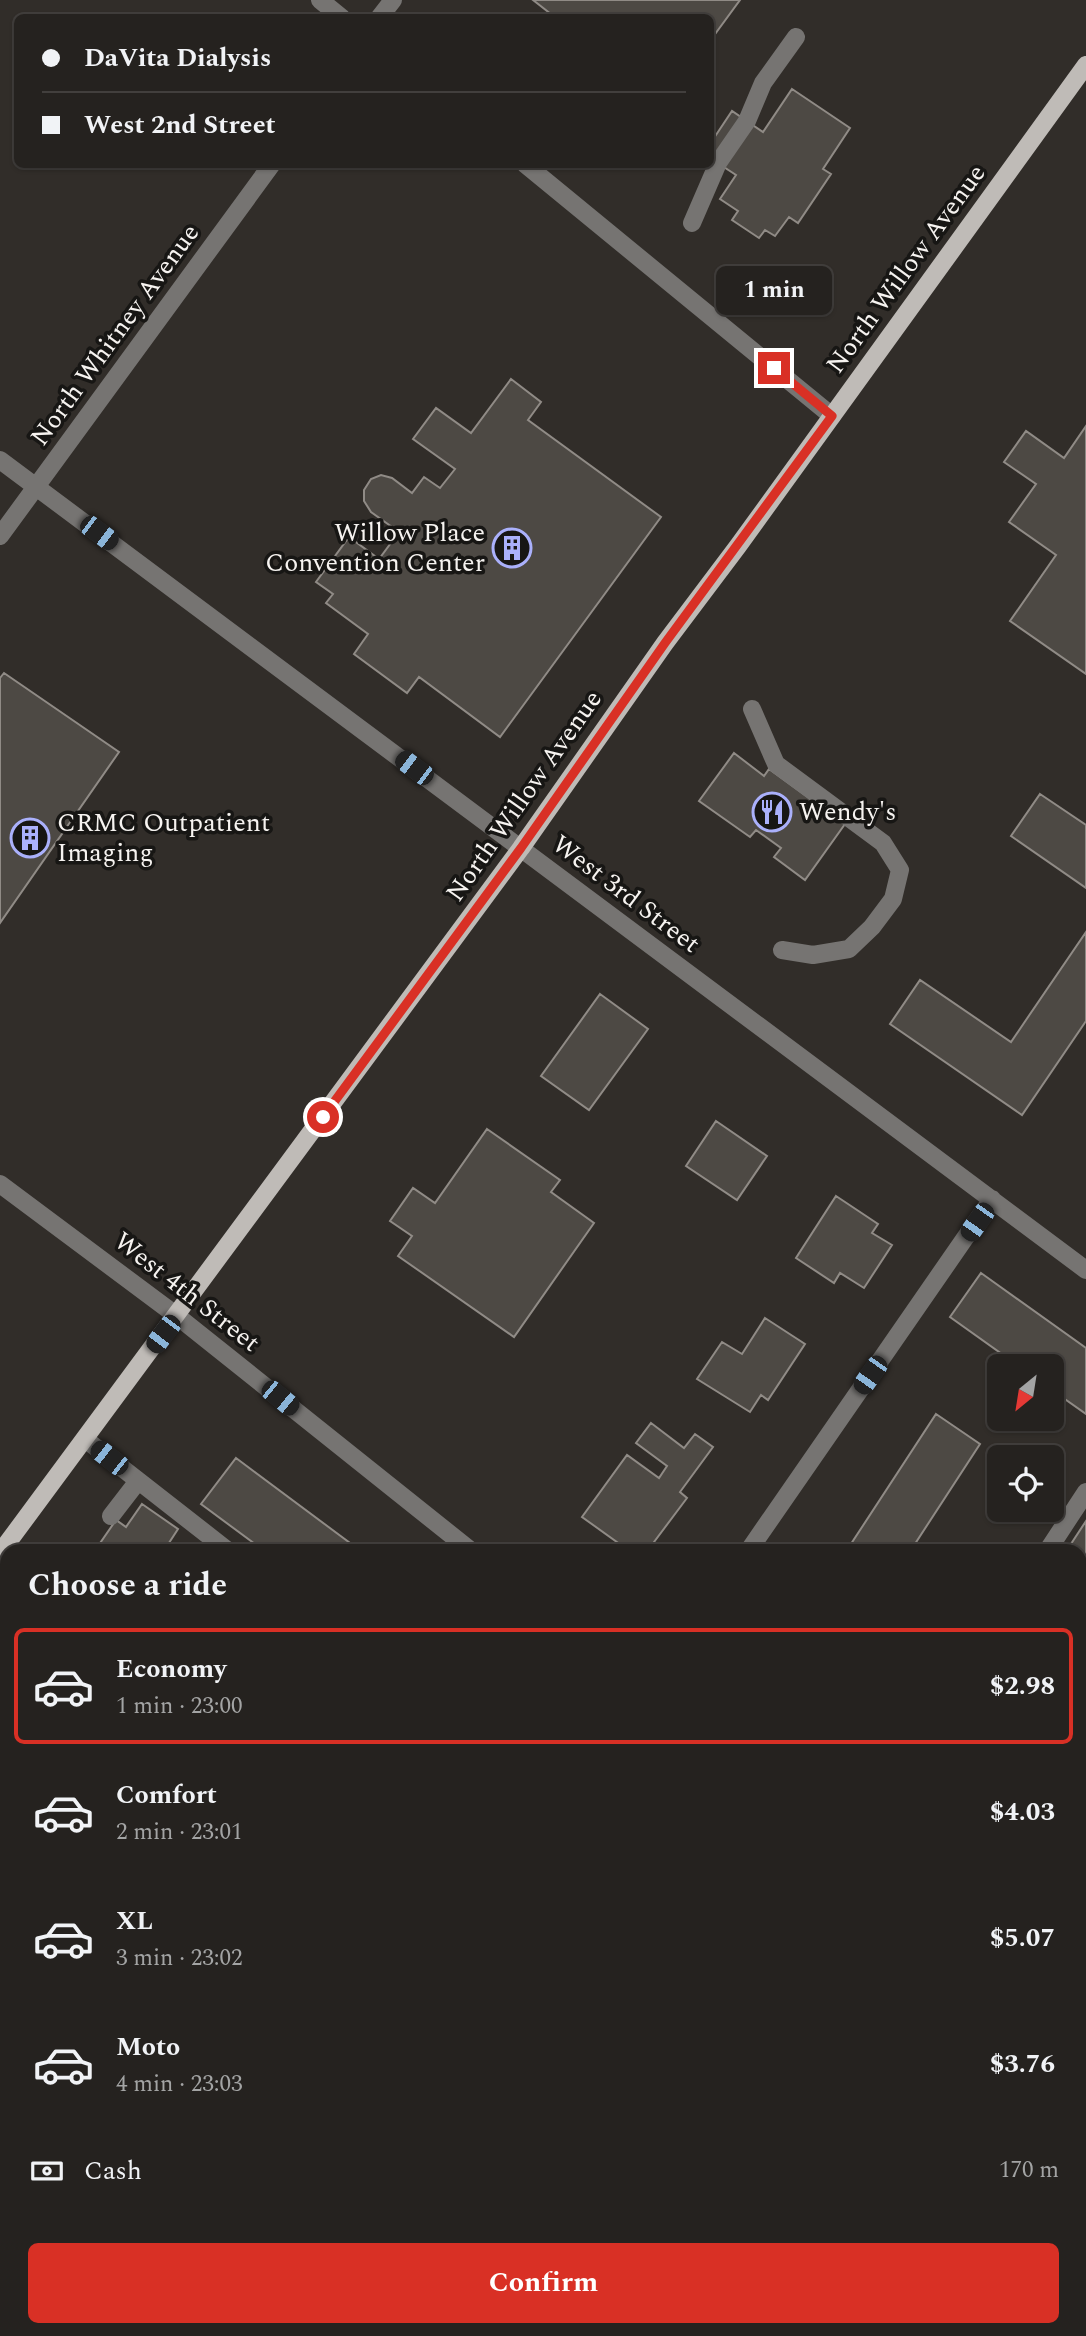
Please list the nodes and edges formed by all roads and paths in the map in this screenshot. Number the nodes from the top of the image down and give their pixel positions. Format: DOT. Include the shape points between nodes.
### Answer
graph roads {
  1 [pos="320,0"];
  2 [pos="393,0"];
  3 [pos="337,14"];
  4 [pos="382,14"];
  5 [pos="796,37"];
  6 [pos="1086,65"];
  7 [pos="269,168"];
  8 [pos="530,168"];
  9 [pos="692,223"];
  10 [pos="832,416"];
  11 [pos="0,460"];
  12 [pos="37,487"];
  13 [pos="0,536"];
  14 [pos="752,709"];
  15 [pos="521,848"];
  16 [pos="782,950"];
  17 [pos="0,1184"];
  18 [pos="992,1199"];
  19 [pos="1086,1270"];
  20 [pos="177,1316"];
  21 [pos="85,1439"];
  22 [pos="138,1481"];
  23 [pos="1086,1492"];
  24 [pos="111,1516"];
  25 [pos="8,1544"];
  26 [pos="219,1544"];
  27 [pos="462,1544"];
  28 [pos="753,1544"];
  29 [pos="1052,1544"];
  1 -- 3 [label="street"];
  2 -- 4 [label="street"];
  5 -- 9 [label="street" via="763,83 747,121 718,163"];
  6 -- 10 [label="main road, North Willow Avenue"];
  7 -- 12 [label="street, North Whitney Avenue"];
  8 -- 10 [label="street"];
  10 -- 15 [label="main road, North Willow Avenue"];
  11 -- 12 [label="street, West 3rd Street"];
  12 -- 13 [label="street, North Whitney Avenue"];
  12 -- 15 [label="street, West 3rd Street"];
  14 -- 16 [label="street" via="776,764 883,843 900,870 893,899 849,949 813,955"];
  15 -- 18 [label="street, West 3rd Street"];
  15 -- 20 [label="main road, North Willow Avenue"];
  17 -- 20 [label="street, West 4th Street"];
  18 -- 19 [label="street, West 3rd Street"];
  18 -- 28 [label="street"];
  20 -- 21 [label="main road, North Willow Avenue"];
  20 -- 27 [label="street, West 4th Street"];
  21 -- 22 [label="street"];
  21 -- 25 [label="main road, North Willow Avenue"];
  22 -- 24 [label="street"];
  22 -- 26 [label="street"];
  23 -- 29 [label="street"];
}
